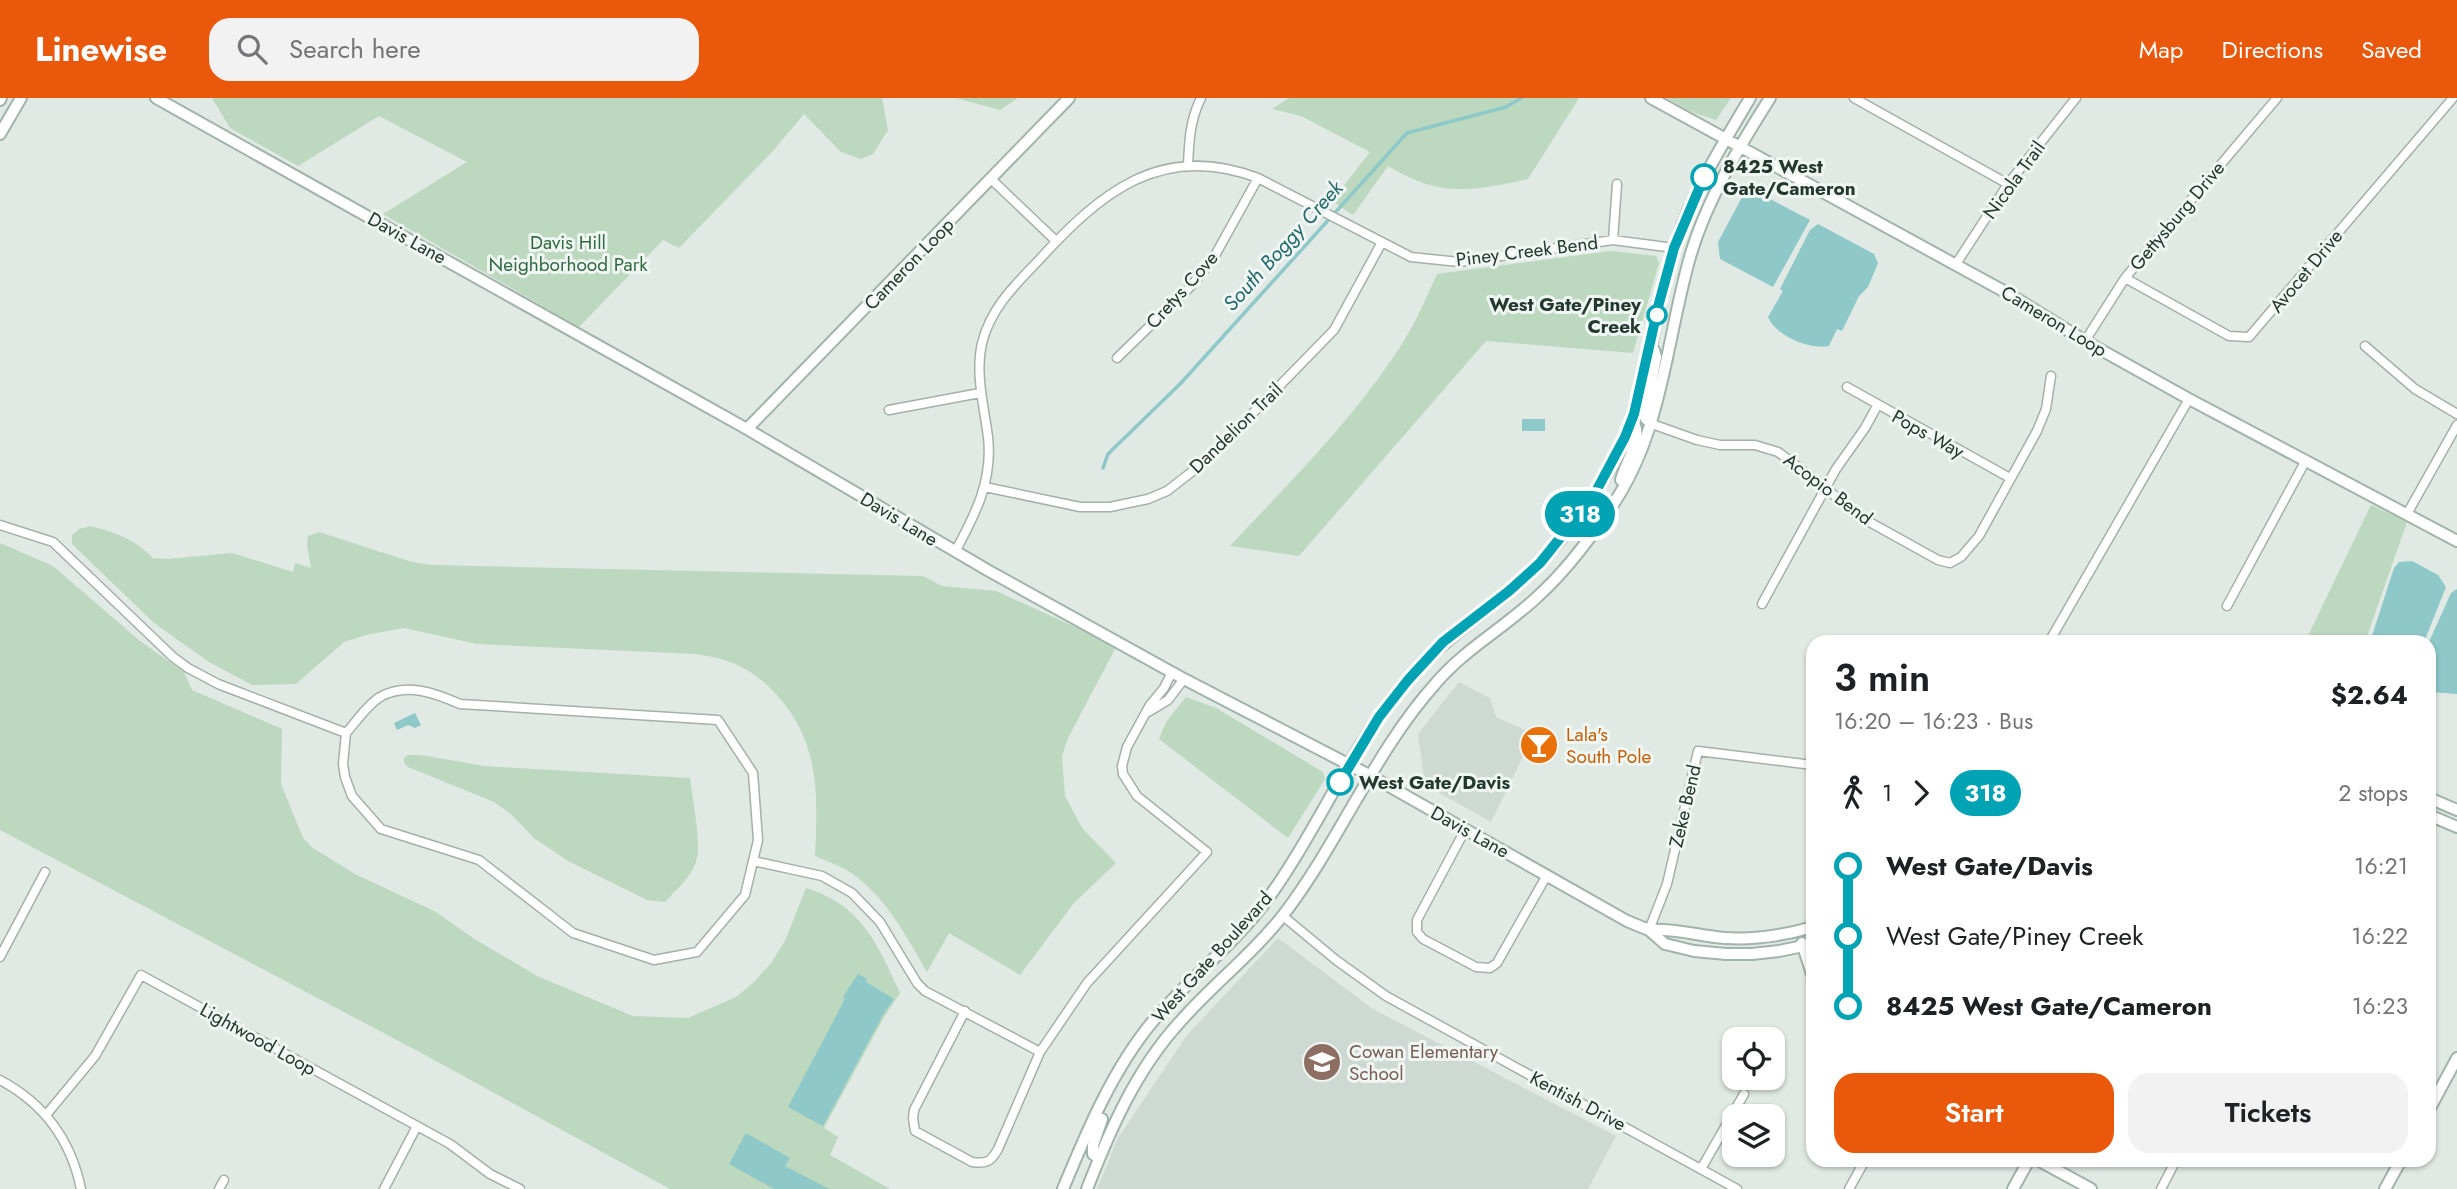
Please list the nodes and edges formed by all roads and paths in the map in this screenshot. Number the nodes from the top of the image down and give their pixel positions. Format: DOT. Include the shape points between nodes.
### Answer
graph roads {
  1 [pos="21,98"];
  2 [pos="156,98"];
  3 [pos="1069,98"];
  4 [pos="1201,98"];
  5 [pos="1651,98"];
  6 [pos="1750,98"];
  7 [pos="1770,98"];
  8 [pos="1854,98"];
  9 [pos="2076,98"];
  10 [pos="2277,98"];
  11 [pos="2453,98"];
  12 [pos="0,134"];
  13 [pos="1726,139"];
  14 [pos="1742,148"];
  15 [pos="1188,165"];
  16 [pos="991,178"];
  17 [pos="1258,178"];
  18 [pos="1617,184"];
  19 [pos="2008,184"];
  20 [pos="1613,240"];
  21 [pos="1056,241"];
  22 [pos="1381,244"];
  23 [pos="1674,248"];
  24 [pos="1956,264"];
  25 [pos="2125,278"];
  26 [pos="1652,337"];
  27 [pos="2085,341"];
  28 [pos="2365,345"];
  29 [pos="1117,358"];
  30 [pos="2051,376"];
  31 [pos="1847,387"];
  32 [pos="980,393"];
  33 [pos="2189,399"];
  34 [pos="1877,405"];
  35 [pos="889,410"];
  36 [pos="2457,414"];
  37 [pos="1632,420"];
  38 [pos="1651,424"];
  39 [pos="2457,425"];
  40 [pos="747,429"];
  41 [pos="2306,460"];
  42 [pos="2010,478"];
  43 [pos="985,487"];
  44 [pos="1826,488"];
  45 [pos="1618,497"];
  46 [pos="2407,514"];
  47 [pos="0,525"];
  48 [pos="2457,541"];
  49 [pos="955,552"];
  50 [pos="1762,604"];
  51 [pos="2227,606"];
  52 [pos="2053,635"];
  53 [pos="1172,672"];
  54 [pos="1184,679"];
  55 [pos="1147,712"];
  56 [pos="346,733"];
  57 [pos="1806,764"];
  58 [pos="1349,765"];
  59 [pos="1371,776"];
  60 [pos="2436,801"];
  61 [pos="2457,810"];
  62 [pos="2436,818"];
  63 [pos="2457,827"];
  64 [pos="1465,830"];
  65 [pos="753,861"];
  66 [pos="46,872"];
  67 [pos="1547,875"];
  68 [pos="1283,916"];
  69 [pos="1806,929"];
  70 [pos="1648,930"];
  71 [pos="1798,931"];
  72 [pos="1806,943"];
  73 [pos="1806,946"];
  74 [pos="0,957"];
  75 [pos="1190,983"];
  76 [pos="1219,984"];
  77 [pos="965,1011"];
  78 [pos="1040,1052"];
  79 [pos="2457,1058"];
  80 [pos="1120,1070"];
  81 [pos="0,1080"];
  82 [pos="1744,1094"];
  83 [pos="2436,1097"];
  84 [pos="46,1115"];
  85 [pos="417,1126"];
  86 [pos="1099,1158"];
  87 [pos="1861,1167"];
  88 [pos="2025,1167"];
  89 [pos="2051,1167"];
  90 [pos="2172,1167"];
  91 [pos="2397,1167"];
  92 [pos="1701,1169"];
  93 [pos="224,1180"];
  94 [pos="81,1189"];
  95 [pos="219,1189"];
  96 [pos="384,1189"];
  97 [pos="520,1189"];
  98 [pos="1063,1189"];
  99 [pos="1087,1189"];
  100 [pos="1737,1189"];
  101 [pos="1849,1189"];
  102 [pos="2013,1189"];
  103 [pos="2091,1189"];
  104 [pos="2161,1189"];
  105 [pos="2385,1189"];
  1 -- 12 [label="street"];
  2 -- 40 [label="street, Davis Lane"];
  3 -- 16 [label="street, Cameron Loop"];
  4 -- 15 [label="street" via="1189,132"];
  5 -- 13 [label="street, Cameron Loop"];
  6 -- 13 [label="street, West Gate Boulevard"];
  7 -- 14 [label="street, West Gate Boulevard"];
  8 -- 19 [label="street"];
  9 -- 19 [label="street, Nicola Trail"];
  10 -- 25 [label="street, Gettysburg Drive"];
  11 -- 25 [label="street, Avocet Drive" via="2249,337 2229,336"];
  13 -- 14 [label="street, Cameron Loop"];
  13 -- 23 [label="street, West Gate Boulevard"];
  14 -- 24 [label="street, Cameron Loop"];
  14 -- 38 [label="street, West Gate Boulevard" via="1702,223 1691,254"];
  15 -- 17 [label="street, Piney Creek Bend" via="1220,167"];
  15 -- 21 [label="street, Piney Creek Bend" via="1144,174 1112,191"];
  16 -- 21 [label="street"];
  16 -- 40 [label="street, Cameron Loop"];
  17 -- 22 [label="street, Piney Creek Bend"];
  17 -- 29 [label="street, Cretys Cove" via="1213,260"];
  18 -- 20 [label="street"];
  19 -- 24 [label="street, Nicola Trail"];
  20 -- 22 [label="street, Piney Creek Bend" via="1459,262 1411,257"];
  20 -- 23 [label="street, Piney Creek Bend"];
  21 -- 32 [label="street, Piney Creek Bend" via="1001,300 990,321 982,343"];
  22 -- 43 [label="street, Dandelion Trail" via="1334,330 1207,460 1167,491 1127,504 1080,507"];
  23 -- 26 [label="street, West Gate Boulevard"];
  24 -- 27 [label="street, Cameron Loop"];
  25 -- 27 [label="street, Gettysburg Drive"];
  26 -- 37 [label="street, West Gate Boulevard"];
  26 -- 38 [label="street" via="1656,357 1645,415"];
  27 -- 33 [label="street, Cameron Loop"];
  28 -- 36 [label="street" via="2415,389"];
  30 -- 42 [label="street, Acopio Bend" via="2043,419"];
  31 -- 34 [label="street, Pops Way"];
  32 -- 35 [label="street"];
  32 -- 43 [label="street, Piney Creek Bend" via="988,440"];
  33 -- 41 [label="street, Cameron Loop"];
  33 -- 52 [label="street"];
  34 -- 42 [label="street, Pops Way"];
  34 -- 44 [label="street"];
  37 -- 45 [label="street" via="1636,435"];
  37 -- 58 [label="street, West Gate Boulevard" via="1593,497 1570,527 1540,563 1443,642 1379,717"];
  38 -- 44 [label="street, Acopio Bend" via="1716,444 1766,447"];
  38 -- 45 [label="street, West Gate Boulevard"];
  39 -- 46 [label="street"];
  40 -- 49 [label="street, Davis Lane"];
  41 -- 46 [label="street, Cameron Loop"];
  41 -- 51 [label="street"];
  42 -- 44 [label="street, Acopio Bend" via="1979,536 1950,563 1855,514"];
  43 -- 49 [label="street, Piney Creek Bend"];
  44 -- 50 [label="street"];
  45 -- 59 [label="street, West Gate Boulevard" via="1571,562 1535,599 1457,660 1434,685"];
  46 -- 48 [label="street, Cameron Loop"];
  47 -- 56 [label="street" via="53,542 188,668"];
  49 -- 53 [label="street, Davis Lane"];
  53 -- 54 [label="street, Davis Lane"];
  53 -- 55 [label="street"];
  54 -- 55 [label="street" via="1168,700"];
  54 -- 58 [label="street, Davis Lane"];
  55 -- 78 [label="street" via="1127,747 1122,765 1125,780 1154,811 1207,852 1087,983"];
  56 -- 65 [label="street" via="378,698 401,689 440,695 460,704 718,720 753,773 758,840"];
  56 -- 65 [label="street" via="345,778 352,796 382,829 479,860 573,933 654,960 697,952 745,895"];
  57 -- 70 [label="street, Zeke Bend" via="1698,751 1667,884"];
  58 -- 59 [label="street, Davis Lane"];
  58 -- 75 [label="street, West Gate Boulevard" via="1273,892"];
  59 -- 64 [label="street, Davis Lane"];
  59 -- 68 [label="street, West Gate Boulevard"];
  60 -- 61 [label="street"];
  62 -- 63 [label="street"];
  64 -- 67 [label="street, Davis Lane"];
  64 -- 67 [label="street" via="1419,914 1417,932 1423,939 1480,969 1490,968"];
  65 -- 77 [label="street" via="822,876 852,893 880,922 921,988"];
  66 -- 74 [label="street"];
  67 -- 70 [label="street, Davis Lane"];
  68 -- 76 [label="street, West Gate Boulevard"];
  68 -- 92 [label="street, Kentish Drive" via="1386,996"];
  69 -- 71 [label="street, Davis Lane"];
  70 -- 71 [label="street, Davis Lane" via="1670,928 1727,938"];
  70 -- 73 [label="street, Davis Lane" via="1665,944 1726,954"];
  71 -- 72 [label="street"];
  75 -- 76 [label="street" via="1207,980"];
  75 -- 80 [label="street, West Gate Boulevard" via="1150,1025"];
  76 -- 86 [label="street, West Gate Boulevard" via="1178,1023 1135,1082"];
  77 -- 78 [label="street"];
  77 -- 78 [label="street" via="914,1110 915,1132 972,1162 982,1164 993,1158"];
  79 -- 83 [label="street"];
  80 -- 86 [label="street" via="1093,1145 1093,1154"];
  80 -- 98 [label="street, West Gate Boulevard"];
  81 -- 84 [label="street"];
  82 -- 92 [label="street"];
  84 -- 85 [label="street, Lightwood Loop" via="95,1056 141,975"];
  84 -- 94 [label="street" via="71,1156"];
  85 -- 96 [label="street"];
  85 -- 97 [label="street, Lightwood Loop"];
  86 -- 99 [label="street, West Gate Boulevard"];
  87 -- 101 [label="street"];
  88 -- 102 [label="street"];
  89 -- 103 [label="street"];
  90 -- 104 [label="street"];
  91 -- 105 [label="street"];
  92 -- 100 [label="street, Kentish Drive"];
  93 -- 95 [label="street"];
}
